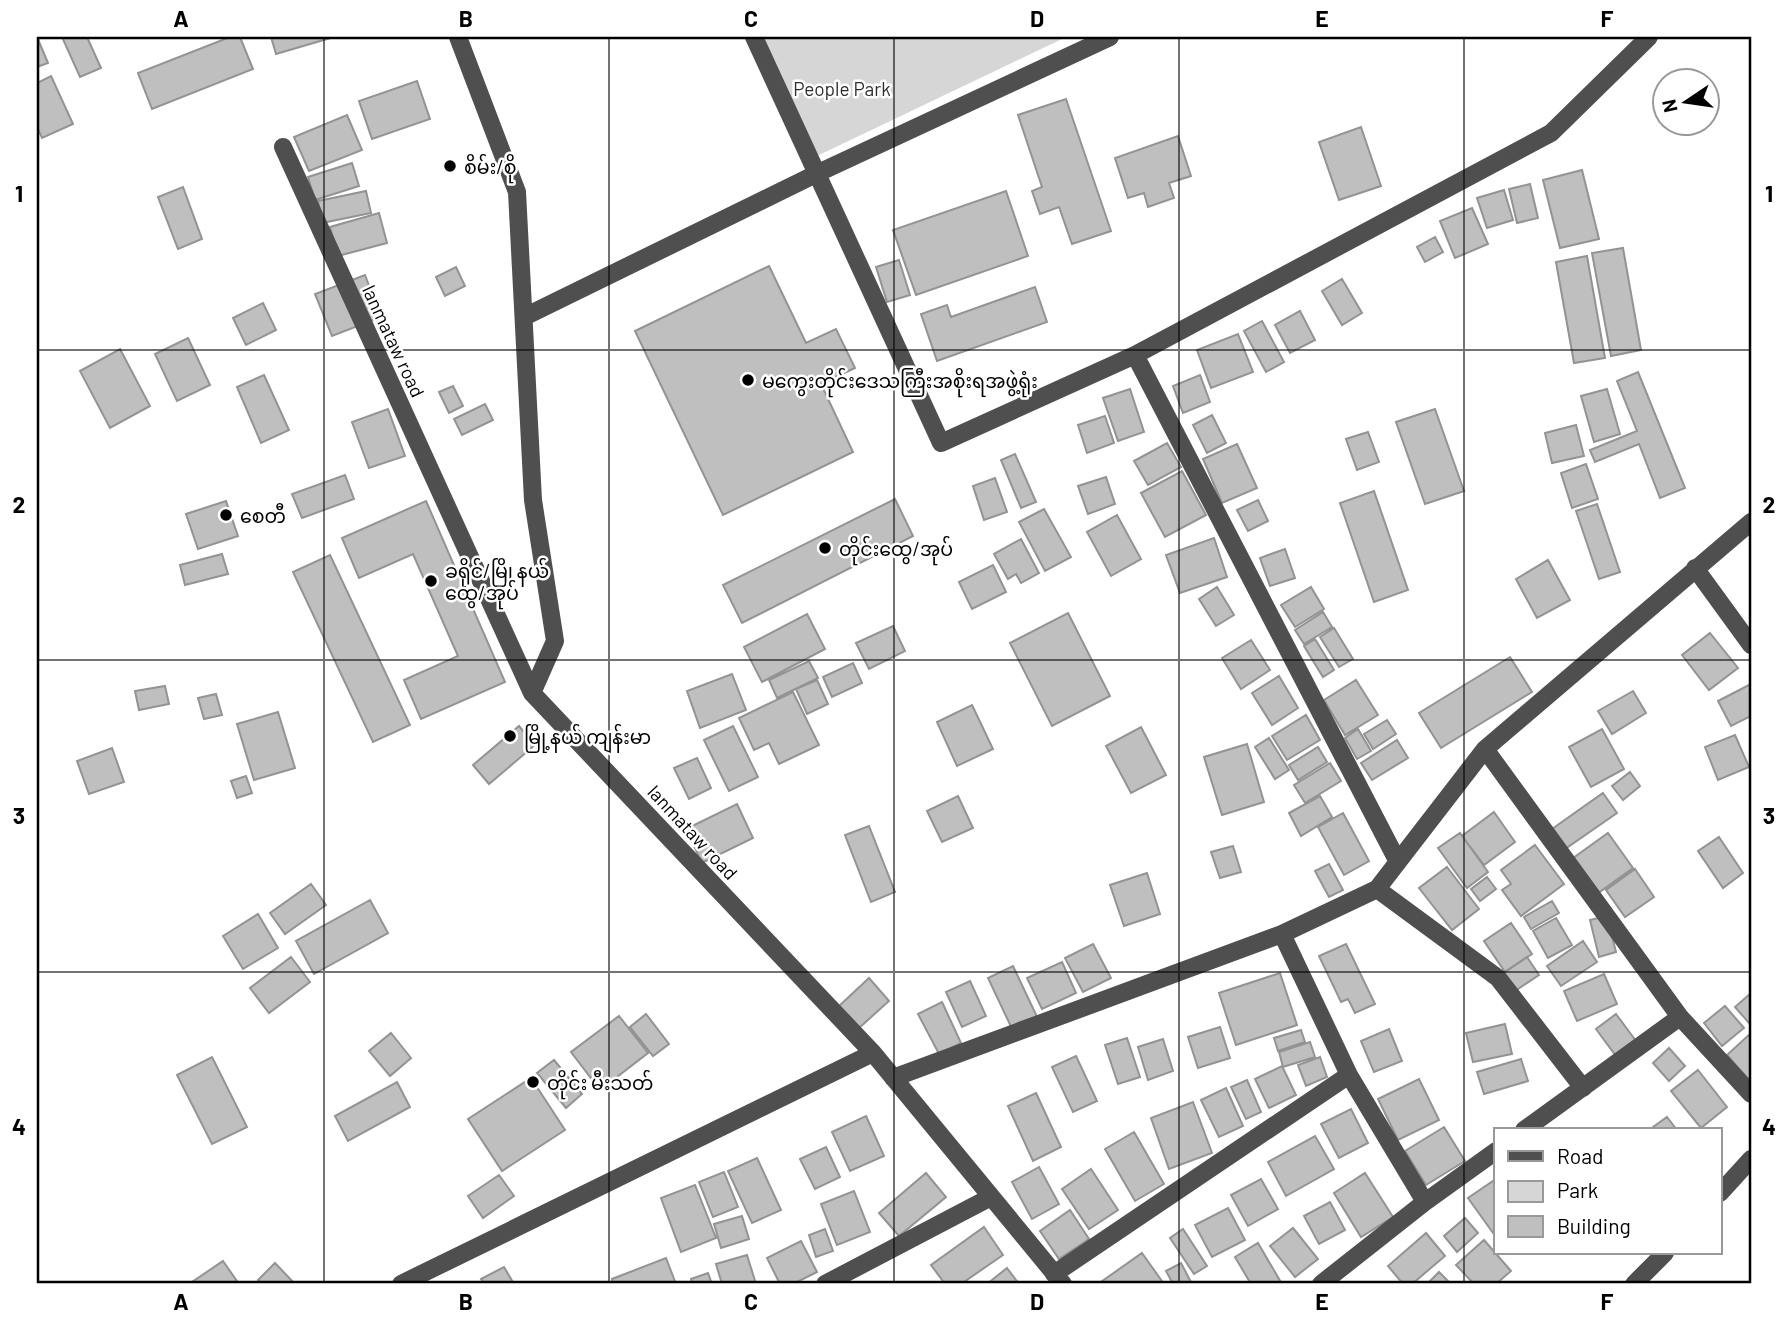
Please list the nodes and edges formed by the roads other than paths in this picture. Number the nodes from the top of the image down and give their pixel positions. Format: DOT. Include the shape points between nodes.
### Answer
graph roads {
  1 [pos="458,37"];
  2 [pos="754,37"];
  3 [pos="1110,37"];
  4 [pos="1649,37"];
  5 [pos="283,147"];
  6 [pos="818,173"];
  7 [pos="524,317"];
  8 [pos="1135,355"];
  9 [pos="1751,522"];
  10 [pos="1695,568"];
  11 [pos="1751,645"];
  12 [pos="532,693"];
  13 [pos="1485,750"];
  14 [pos="1398,862"];
  15 [pos="1377,888"];
  16 [pos="1282,934"];
  17 [pos="1680,1017"];
  18 [pos="873,1053"];
  19 [pos="1349,1075"];
  20 [pos="894,1078"];
  21 [pos="1583,1088"];
  22 [pos="1751,1094"];
  23 [pos="1527,1128"];
  24 [pos="1494,1152"];
  25 [pos="1751,1159"];
  26 [pos="1722,1191"];
  27 [pos="991,1197"];
  28 [pos="1425,1202"];
  29 [pos="1664,1254"];
  30 [pos="1059,1279"];
  31 [pos="401,1284"];
  32 [pos="825,1284"];
  33 [pos="1321,1284"];
  34 [pos="1634,1284"];
  1 -- 7 [label="street" via="517,192"];
  2 -- 6 [label="street"];
  3 -- 6 [label="street"];
  4 -- 8 [label="street" via="1552,133"];
  5 -- 12 [label="street, lanmataw road"];
  6 -- 7 [label="street"];
  6 -- 8 [label="street" via="941,443"];
  7 -- 12 [label="street" via="533,500 555,641"];
  8 -- 14 [label="street"];
  9 -- 10 [label="street"];
  10 -- 11 [label="street"];
  10 -- 13 [label="street"];
  12 -- 18 [label="street, lanmataw road"];
  13 -- 14 [label="street"];
  13 -- 17 [label="street"];
  14 -- 15 [label="street"];
  15 -- 16 [label="street"];
  15 -- 21 [label="street" via="1498,978"];
  16 -- 19 [label="street"];
  16 -- 20 [label="street"];
  17 -- 21 [label="street"];
  17 -- 22 [label="street"];
  18 -- 20 [label="street, lanmataw road"];
  18 -- 31 [label="street"];
  19 -- 28 [label="street"];
  19 -- 30 [label="street"];
  20 -- 27 [label="street, lanmataw road"];
  21 -- 23 [label="street"];
  24 -- 28 [label="street"];
  25 -- 26 [label="street"];
  27 -- 30 [label="street, lanmataw road"];
  27 -- 32 [label="street"];
  28 -- 33 [label="street"];
  29 -- 34 [label="street"];
}
